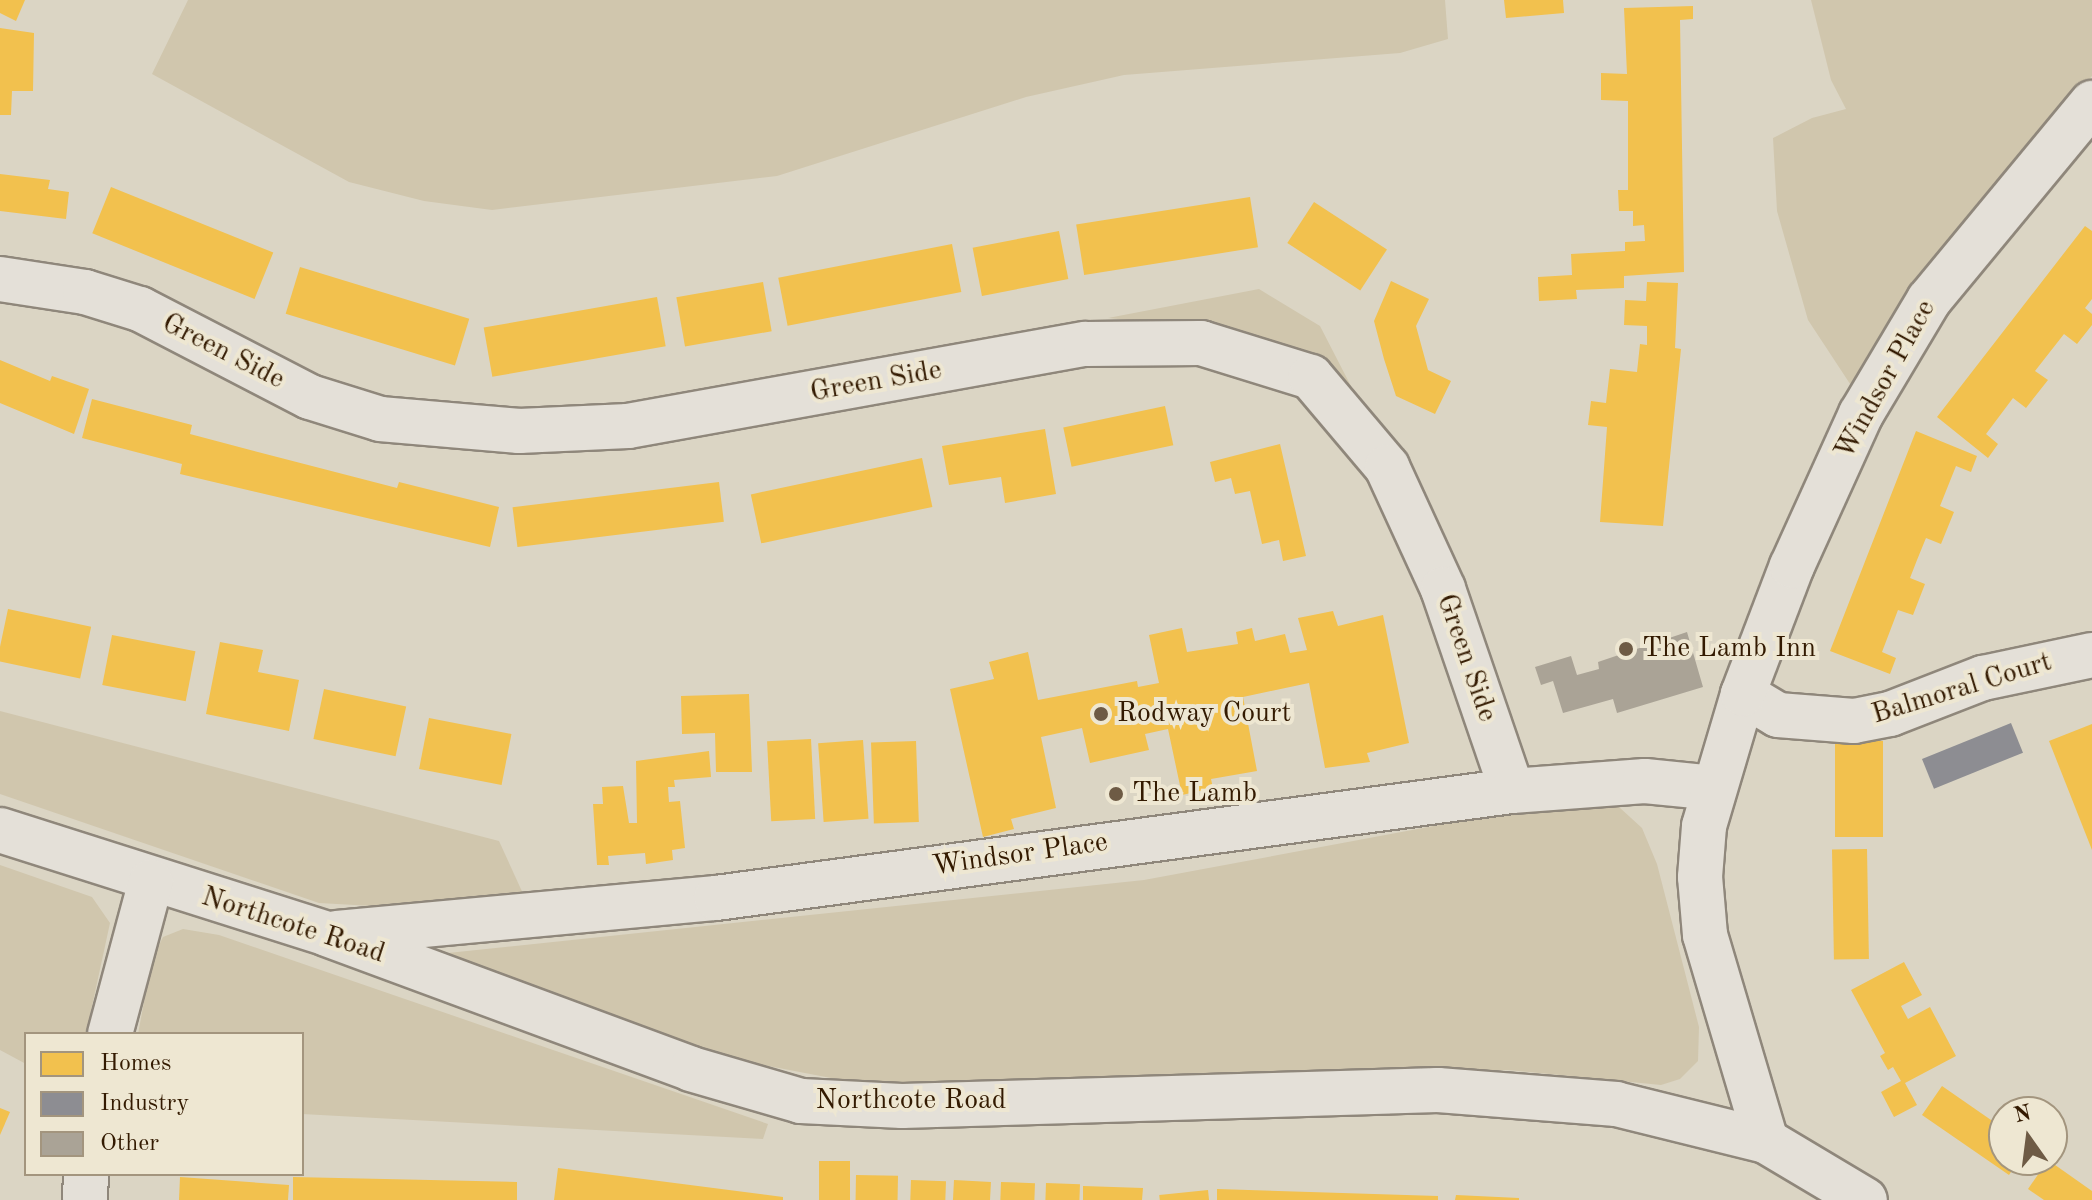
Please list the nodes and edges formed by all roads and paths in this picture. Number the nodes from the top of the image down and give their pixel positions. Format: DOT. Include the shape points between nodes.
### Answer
graph roads {
  1 [pos="2092,103"];
  2 [pos="0,279"];
  3 [pos="2092,655"];
  4 [pos="1743,694"];
  5 [pos="1714,788"];
  6 [pos="1512,791"];
  7 [pos="0,830"];
  8 [pos="151,881"];
  9 [pos="327,934"];
  10 [pos="111,1032"];
  11 [pos="1766,1141"];
  12 [pos="86,1176"];
  13 [pos="85,1200"];
  14 [pos="1865,1200"];
  1 -- 4 [label="street, Windsor Place" via="1929,300 1861,414 1792,566"];
  2 -- 6 [label="street, Green Side" via="85,292 140,309 310,397 380,419 519,431 628,426 1086,344 1201,343 1311,377 1387,467 1443,589"];
  3 -- 4 [label="street, Balmoral Court" via="1983,678 1890,714 1854,721 1778,715"];
  4 -- 5 [label="street, Windsor Place"];
  5 -- 6 [label="street, Windsor Place" via="1645,781"];
  5 -- 11 [label="street, Windsor Place" via="1700,877 1705,935"];
  6 -- 9 [label="street, Windsor Place" via="716,898"];
  7 -- 8 [label="street, Northcote Road"];
  8 -- 9 [label="street, Northcote Road"];
  8 -- 10 [label="street"];
  9 -- 11 [label="street, Northcote Road" via="691,1069 801,1101 902,1106 1438,1090 1616,1104"];
  11 -- 14 [label="street, Northcote Road"];
  12 -- 13 [label="street"];
}
